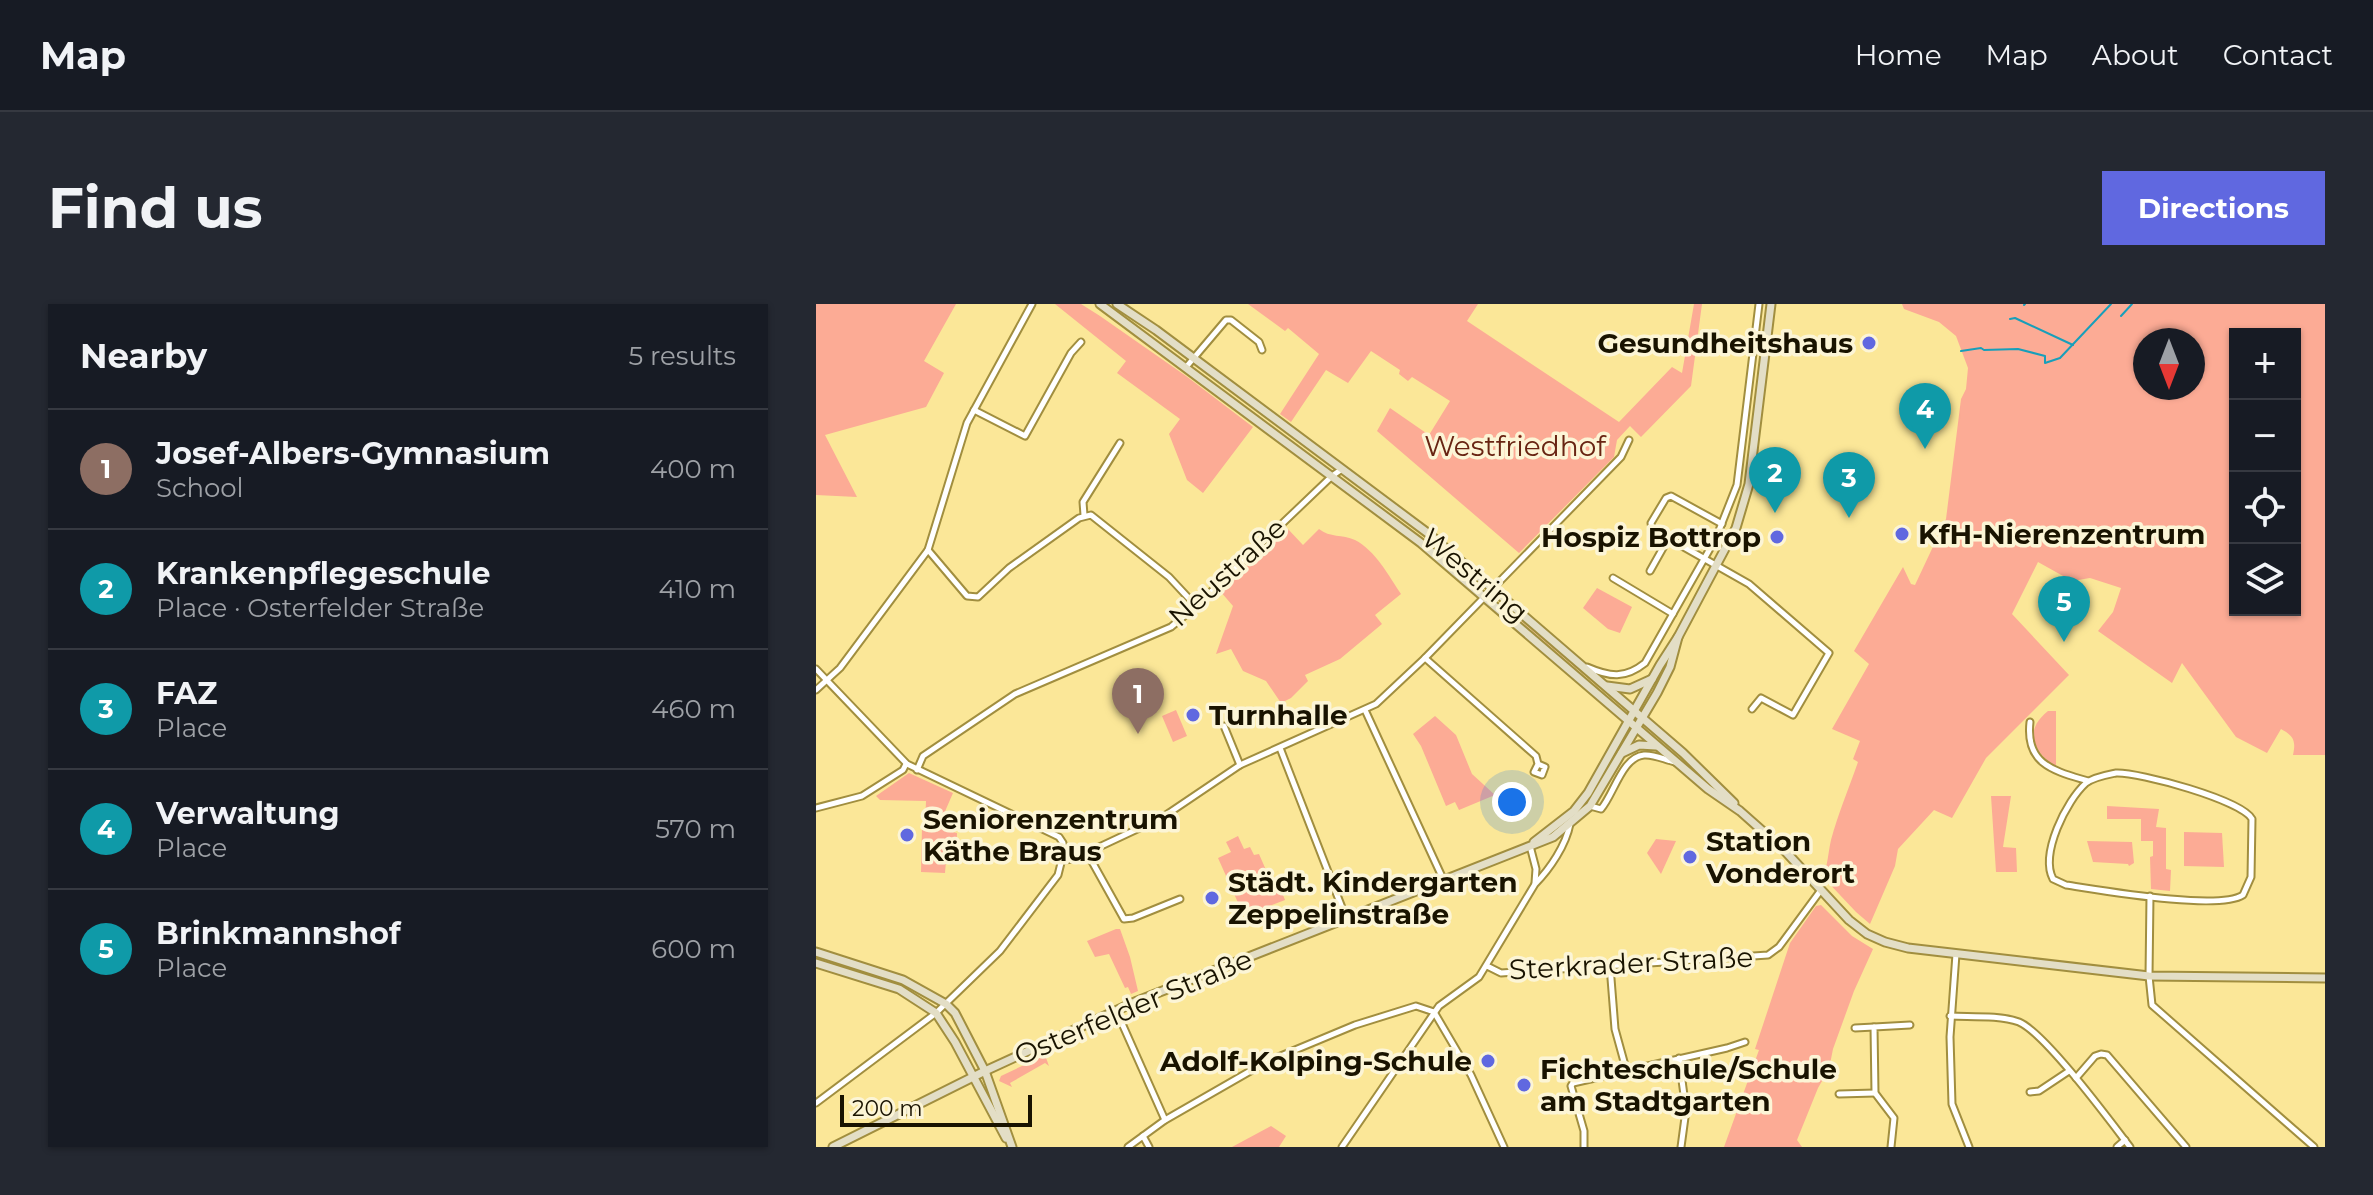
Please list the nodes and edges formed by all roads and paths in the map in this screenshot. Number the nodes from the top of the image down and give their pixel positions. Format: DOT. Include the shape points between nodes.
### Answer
graph roads {
  1 [pos="1032,304"];
  2 [pos="1100,304"];
  3 [pos="1117,304"];
  4 [pos="1759,304"];
  5 [pos="1771,304"];
  6 [pos="1081,342"];
  7 [pos="1262,350"];
  8 [pos="1194,359"];
  9 [pos="1187,366"];
  10 [pos="1748,397"];
  11 [pos="1760,398"];
  12 [pos="974,410"];
  13 [pos="1629,440"];
  14 [pos="1120,443"];
  15 [pos="1342,469"];
  16 [pos="1332,476"];
  17 [pos="1737,482"];
  18 [pos="1749,484"];
  19 [pos="1084,515"];
  20 [pos="1722,524"];
  21 [pos="1668,539"];
  22 [pos="928,550"];
  23 [pos="1704,560"];
  24 [pos="1715,565"];
  25 [pos="1650,571"];
  26 [pos="1613,578"];
  27 [pos="1492,589"];
  28 [pos="1485,596"];
  29 [pos="1196,606"];
  30 [pos="1673,614"];
  31 [pos="1678,637"];
  32 [pos="1654,649"];
  33 [pos="1425,658"];
  34 [pos="1582,665"];
  35 [pos="1660,665"];
  36 [pos="816,669"];
  37 [pos="1654,678"];
  38 [pos="828,680"];
  39 [pos="1604,685"];
  40 [pos="816,690"];
  41 [pos="1752,709"];
  42 [pos="1365,710"];
  43 [pos="1639,714"];
  44 [pos="1629,720"];
  45 [pos="2030,722"];
  46 [pos="1224,726"];
  47 [pos="1636,727"];
  48 [pos="1658,746"];
  49 [pos="1280,748"];
  50 [pos="1620,755"];
  51 [pos="1677,762"];
  52 [pos="907,764"];
  53 [pos="1538,764"];
  54 [pos="1240,765"];
  55 [pos="917,770"];
  56 [pos="2088,781"];
  57 [pos="1590,806"];
  58 [pos="816,808"];
  59 [pos="1740,811"];
  60 [pos="1570,824"];
  61 [pos="1530,846"];
  62 [pos="1090,858"];
  63 [pos="1062,860"];
  64 [pos="1444,881"];
  65 [pos="1535,884"];
  66 [pos="1824,892"];
  67 [pos="2150,896"];
  68 [pos="1180,899"];
  69 [pos="1346,918"];
  70 [pos="816,952"];
  71 [pos="1956,953"];
  72 [pos="816,963"];
  73 [pos="1487,966"];
  74 [pos="1610,966"];
  75 [pos="2149,976"];
  76 [pos="2325,978"];
  77 [pos="946,1004"];
  78 [pos="1116,1010"];
  79 [pos="1434,1012"];
  80 [pos="936,1013"];
  81 [pos="1950,1016"];
  82 [pos="1910,1025"];
  83 [pos="1874,1027"];
  84 [pos="1855,1028"];
  85 [pos="1745,1042"];
  86 [pos="1679,1058"];
  87 [pos="1626,1069"];
  88 [pos="985,1071"];
  89 [pos="2069,1071"];
  90 [pos="973,1077"];
  91 [pos="2076,1078"];
  92 [pos="2030,1092"];
  93 [pos="1875,1093"];
  94 [pos="1839,1094"];
  95 [pos="816,1103"];
  96 [pos="1165,1120"];
  97 [pos="1143,1136"];
  98 [pos="2125,1140"];
  99 [pos="1501,1146"];
  100 [pos="833,1147"];
  101 [pos="1012,1147"];
  102 [pos="1128,1147"];
  103 [pos="1149,1147"];
  104 [pos="1342,1147"];
  105 [pos="1584,1147"];
  106 [pos="1681,1147"];
  107 [pos="1891,1147"];
  108 [pos="1969,1147"];
  109 [pos="2117,1147"];
  110 [pos="2130,1147"];
  111 [pos="2186,1147"];
  112 [pos="2314,1147"];
  1 -- 12 [label="street"];
  2 -- 9 [label="main road, Westring"];
  3 -- 8 [label="main road, Westring"];
  4 -- 10 [label="street"];
  5 -- 11 [label="main road, Osterfelder Straße"];
  6 -- 12 [label="street" via="1025,436"];
  7 -- 8 [label="street" via="1259,342 1226,320"];
  8 -- 9 [label="street"];
  8 -- 15 [label="main road, Westring"];
  9 -- 16 [label="main road, Westring"];
  10 -- 11 [label="street"];
  10 -- 17 [label="street"];
  11 -- 18 [label="main road, Osterfelder Straße"];
  12 -- 22 [label="street"];
  13 -- 27 [label="street" via="1621,457"];
  14 -- 19 [label="street" via="1083,502"];
  15 -- 16 [label="street, Neustraße"];
  15 -- 27 [label="main road, Westring"];
  16 -- 28 [label="main road, Westring"];
  16 -- 29 [label="street, Neustraße"];
  17 -- 18 [label="street"];
  17 -- 20 [label="street"];
  18 -- 24 [label="main road, Osterfelder Straße" via="1736,528"];
  19 -- 22 [label="street" via="978,597 967,596"];
  19 -- 29 [label="street" via="1098,518"];
  20 -- 21 [label="street" via="1671,496 1651,523"];
  20 -- 23 [label="street"];
  21 -- 23 [label="street"];
  21 -- 25 [label="street"];
  22 -- 38 [label="street"];
  23 -- 24 [label="street"];
  23 -- 30 [label="street"];
  24 -- 31 [label="main road, Osterfelder Straße"];
  24 -- 41 [label="street" via="1749,584 1829,653 1793,715 1761,698"];
  26 -- 30 [label="street"];
  27 -- 28 [label="street"];
  27 -- 34 [label="main road, Westring"];
  28 -- 33 [label="street"];
  28 -- 44 [label="main road, Westring"];
  29 -- 55 [label="street, Neustraße" via="1171,627 1002,701 923,756"];
  30 -- 32 [label="street"];
  31 -- 35 [label="main road, Osterfelder Straße"];
  31 -- 43 [label="main road, Osterfelder Straße" via="1666,676"];
  32 -- 34 [label="street" via="1645,663 1623,676"];
  32 -- 35 [label="street"];
  33 -- 42 [label="street"];
  33 -- 53 [label="street" via="1536,756"];
  34 -- 39 [label="main road, Westring"];
  35 -- 37 [label="main road, Osterfelder Straße"];
  36 -- 38 [label="street"];
  37 -- 39 [label="main road" via="1630,689"];
  37 -- 43 [label="main road, Osterfelder Straße"];
  38 -- 40 [label="street"];
  38 -- 52 [label="street"];
  39 -- 43 [label="main road, Westring"];
  42 -- 49 [label="street"];
  42 -- 64 [label="street"];
  43 -- 44 [label="main road, Osterfelder Straße"];
  43 -- 47 [label="main road, Osterfelder Straße"];
  43 -- 59 [label="main road, Westring"];
  44 -- 47 [label="main road, Westring"];
  44 -- 61 [label="main road, Osterfelder Straße" via="1581,802"];
  45 -- 56 [label="street" via="2031,747 2041,761"];
  46 -- 54 [label="street"];
  47 -- 48 [label="main road, Westring"];
  47 -- 50 [label="main road, Osterfelder Straße"];
  48 -- 50 [label="main road" via="1639,745"];
  48 -- 51 [label="main road, Westring"];
  49 -- 54 [label="street"];
  49 -- 69 [label="street"];
  50 -- 57 [label="main road, Osterfelder Straße"];
  51 -- 57 [label="street, Osterfelder Straße" via="1637,757 1601,809"];
  51 -- 59 [label="main road, Westring"];
  52 -- 55 [label="street"];
  52 -- 58 [label="street" via="862,796"];
  54 -- 62 [label="street" via="1163,817 1097,848"];
  55 -- 63 [label="street" via="1059,837"];
  56 -- 67 [label="street" via="2062,815 2051,853 2053,879"];
  56 -- 67 [label="street" via="2116,773 2140,775 2211,797 2252,819 2251,877 2243,895 2227,901"];
  57 -- 60 [label="main road, Osterfelder Straße"];
  59 -- 66 [label="main road, Westring"];
  60 -- 61 [label="main road, Osterfelder Straße"];
  60 -- 65 [label="street"];
  61 -- 64 [label="main road, Osterfelder Straße"];
  61 -- 65 [label="street"];
  62 -- 63 [label="street"];
  62 -- 68 [label="street" via="1124,919"];
  63 -- 77 [label="street" via="1056,878 1002,949"];
  64 -- 69 [label="main road, Osterfelder Straße"];
  65 -- 73 [label="street"];
  66 -- 71 [label="main road, Westring" via="1867,934 1908,948"];
  66 -- 74 [label="street, Sterkrader Straße" via="1768,955"];
  67 -- 75 [label="street"];
  69 -- 78 [label="main road, Osterfelder Straße"];
  70 -- 77 [label="main road" via="903,980"];
  71 -- 75 [label="main road"];
  71 -- 81 [label="street"];
  72 -- 80 [label="main road" via="899,989"];
  73 -- 74 [label="street, Sterkrader Straße" via="1501,973"];
  73 -- 79 [label="street, Sterkrader Straße"];
  74 -- 87 [label="street" via="1615,1029"];
  75 -- 76 [label="main road"];
  75 -- 112 [label="street" via="2156,1010"];
  77 -- 80 [label="street"];
  77 -- 88 [label="main road"];
  78 -- 88 [label="main road, Osterfelder Straße"];
  78 -- 96 [label="street"];
  79 -- 96 [label="street" via="1416,1006 1341,1030 1266,1062"];
  79 -- 99 [label="street" via="1471,1075"];
  79 -- 104 [label="street, Sterkrader Straße"];
  80 -- 90 [label="main road"];
  80 -- 95 [label="street"];
  81 -- 89 [label="street" via="2020,1023"];
  81 -- 108 [label="street" via="1952,1109"];
  82 -- 83 [label="street"];
  83 -- 84 [label="street"];
  83 -- 93 [label="street"];
  85 -- 86 [label="street"];
  86 -- 87 [label="street"];
  86 -- 106 [label="street" via="1686,1110"];
  87 -- 105 [label="street" via="1571,1085"];
  88 -- 90 [label="main road, Osterfelder Straße"];
  88 -- 101 [label="main road"];
  89 -- 91 [label="street"];
  89 -- 92 [label="street"];
  90 -- 100 [label="main road, Osterfelder Straße"];
  90 -- 101 [label="main road"];
  91 -- 98 [label="street"];
  91 -- 111 [label="street" via="2095,1056 2107,1055"];
  93 -- 94 [label="street"];
  93 -- 107 [label="street" via="1894,1118"];
  96 -- 97 [label="street"];
  97 -- 102 [label="street"];
  97 -- 103 [label="street"];
  98 -- 109 [label="street"];
  98 -- 110 [label="street"];
}
